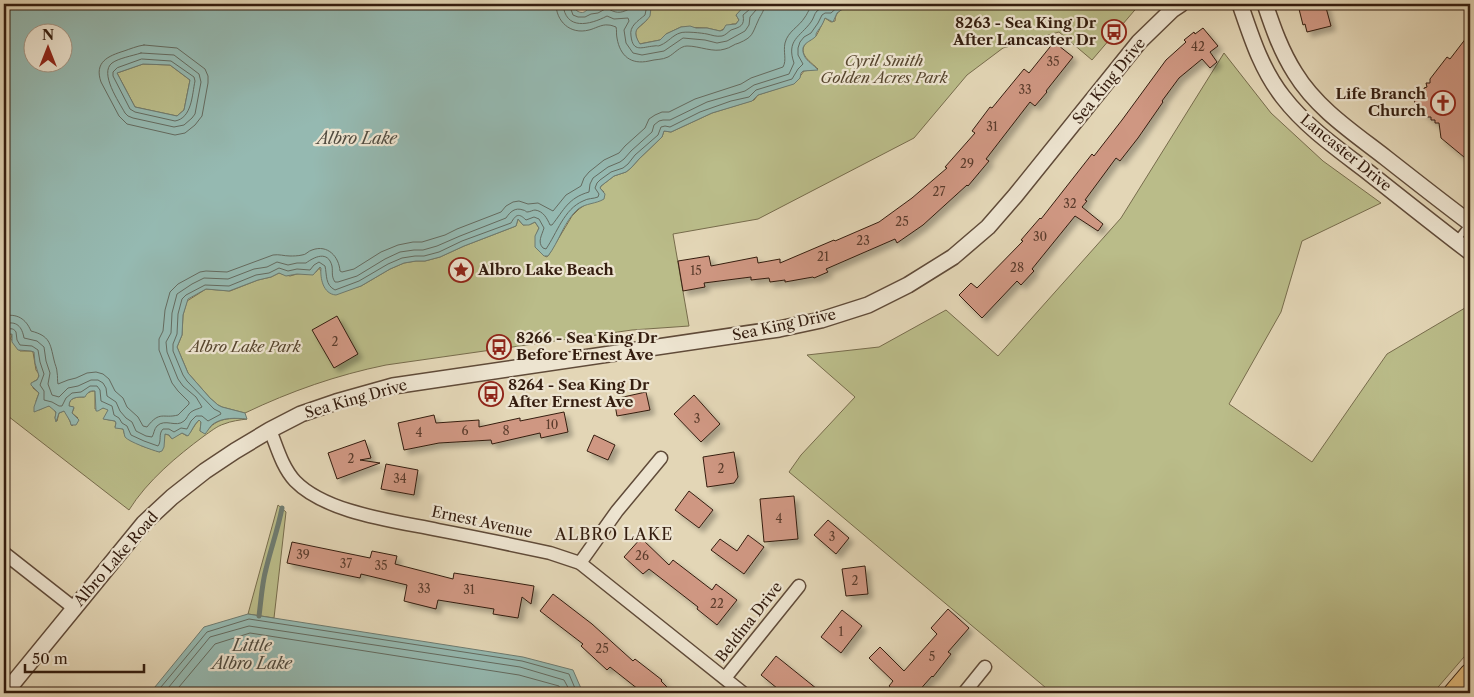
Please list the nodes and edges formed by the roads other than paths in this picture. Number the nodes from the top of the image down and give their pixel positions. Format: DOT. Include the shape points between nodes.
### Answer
graph roads {
  1 [pos="1181,4"];
  2 [pos="1240,4"];
  3 [pos="1265,4"];
  4 [pos="1470,223"];
  5 [pos="1456,241"];
  6 [pos="1470,252"];
  7 [pos="270,430"];
  8 [pos="661,458"];
  9 [pos="4,552"];
  10 [pos="580,564"];
  11 [pos="799,586"];
  12 [pos="74,608"];
  13 [pos="985,667"];
  14 [pos="1470,673"];
  15 [pos="726,678"];
  16 [pos="5,693"];
  17 [pos="743,693"];
  18 [pos="964,693"];
  19 [pos="1453,693"];
  1 -- 7 [label="street, Sea King Drive" via="1139,42 988,227 953,257 868,305 779,330 393,386 310,411"];
  2 -- 5 [label="street, Lancaster Drive" via="1268,74 1299,116"];
  3 -- 4 [label="street, Lancaster Drive" via="1281,49 1314,98 1354,134"];
  4 -- 5 [label="lane"];
  5 -- 6 [label="street, Lancaster Drive"];
  7 -- 10 [label="street, Ernest Avenue" via="286,470 308,492 325,501 361,514 550,553"];
  7 -- 12 [label="street, Albro Lake Road" via="172,497 144,523"];
  8 -- 10 [label="street" via="617,511"];
  9 -- 12 [label="street"];
  10 -- 15 [label="street, Ernest Avenue"];
  11 -- 15 [label="street, Beldina Drive"];
  12 -- 16 [label="street, Albro Lake Road"];
  13 -- 18 [label="street"];
  14 -- 19 [label="main road"];
  15 -- 17 [label="street, Ernest Avenue"];
}
